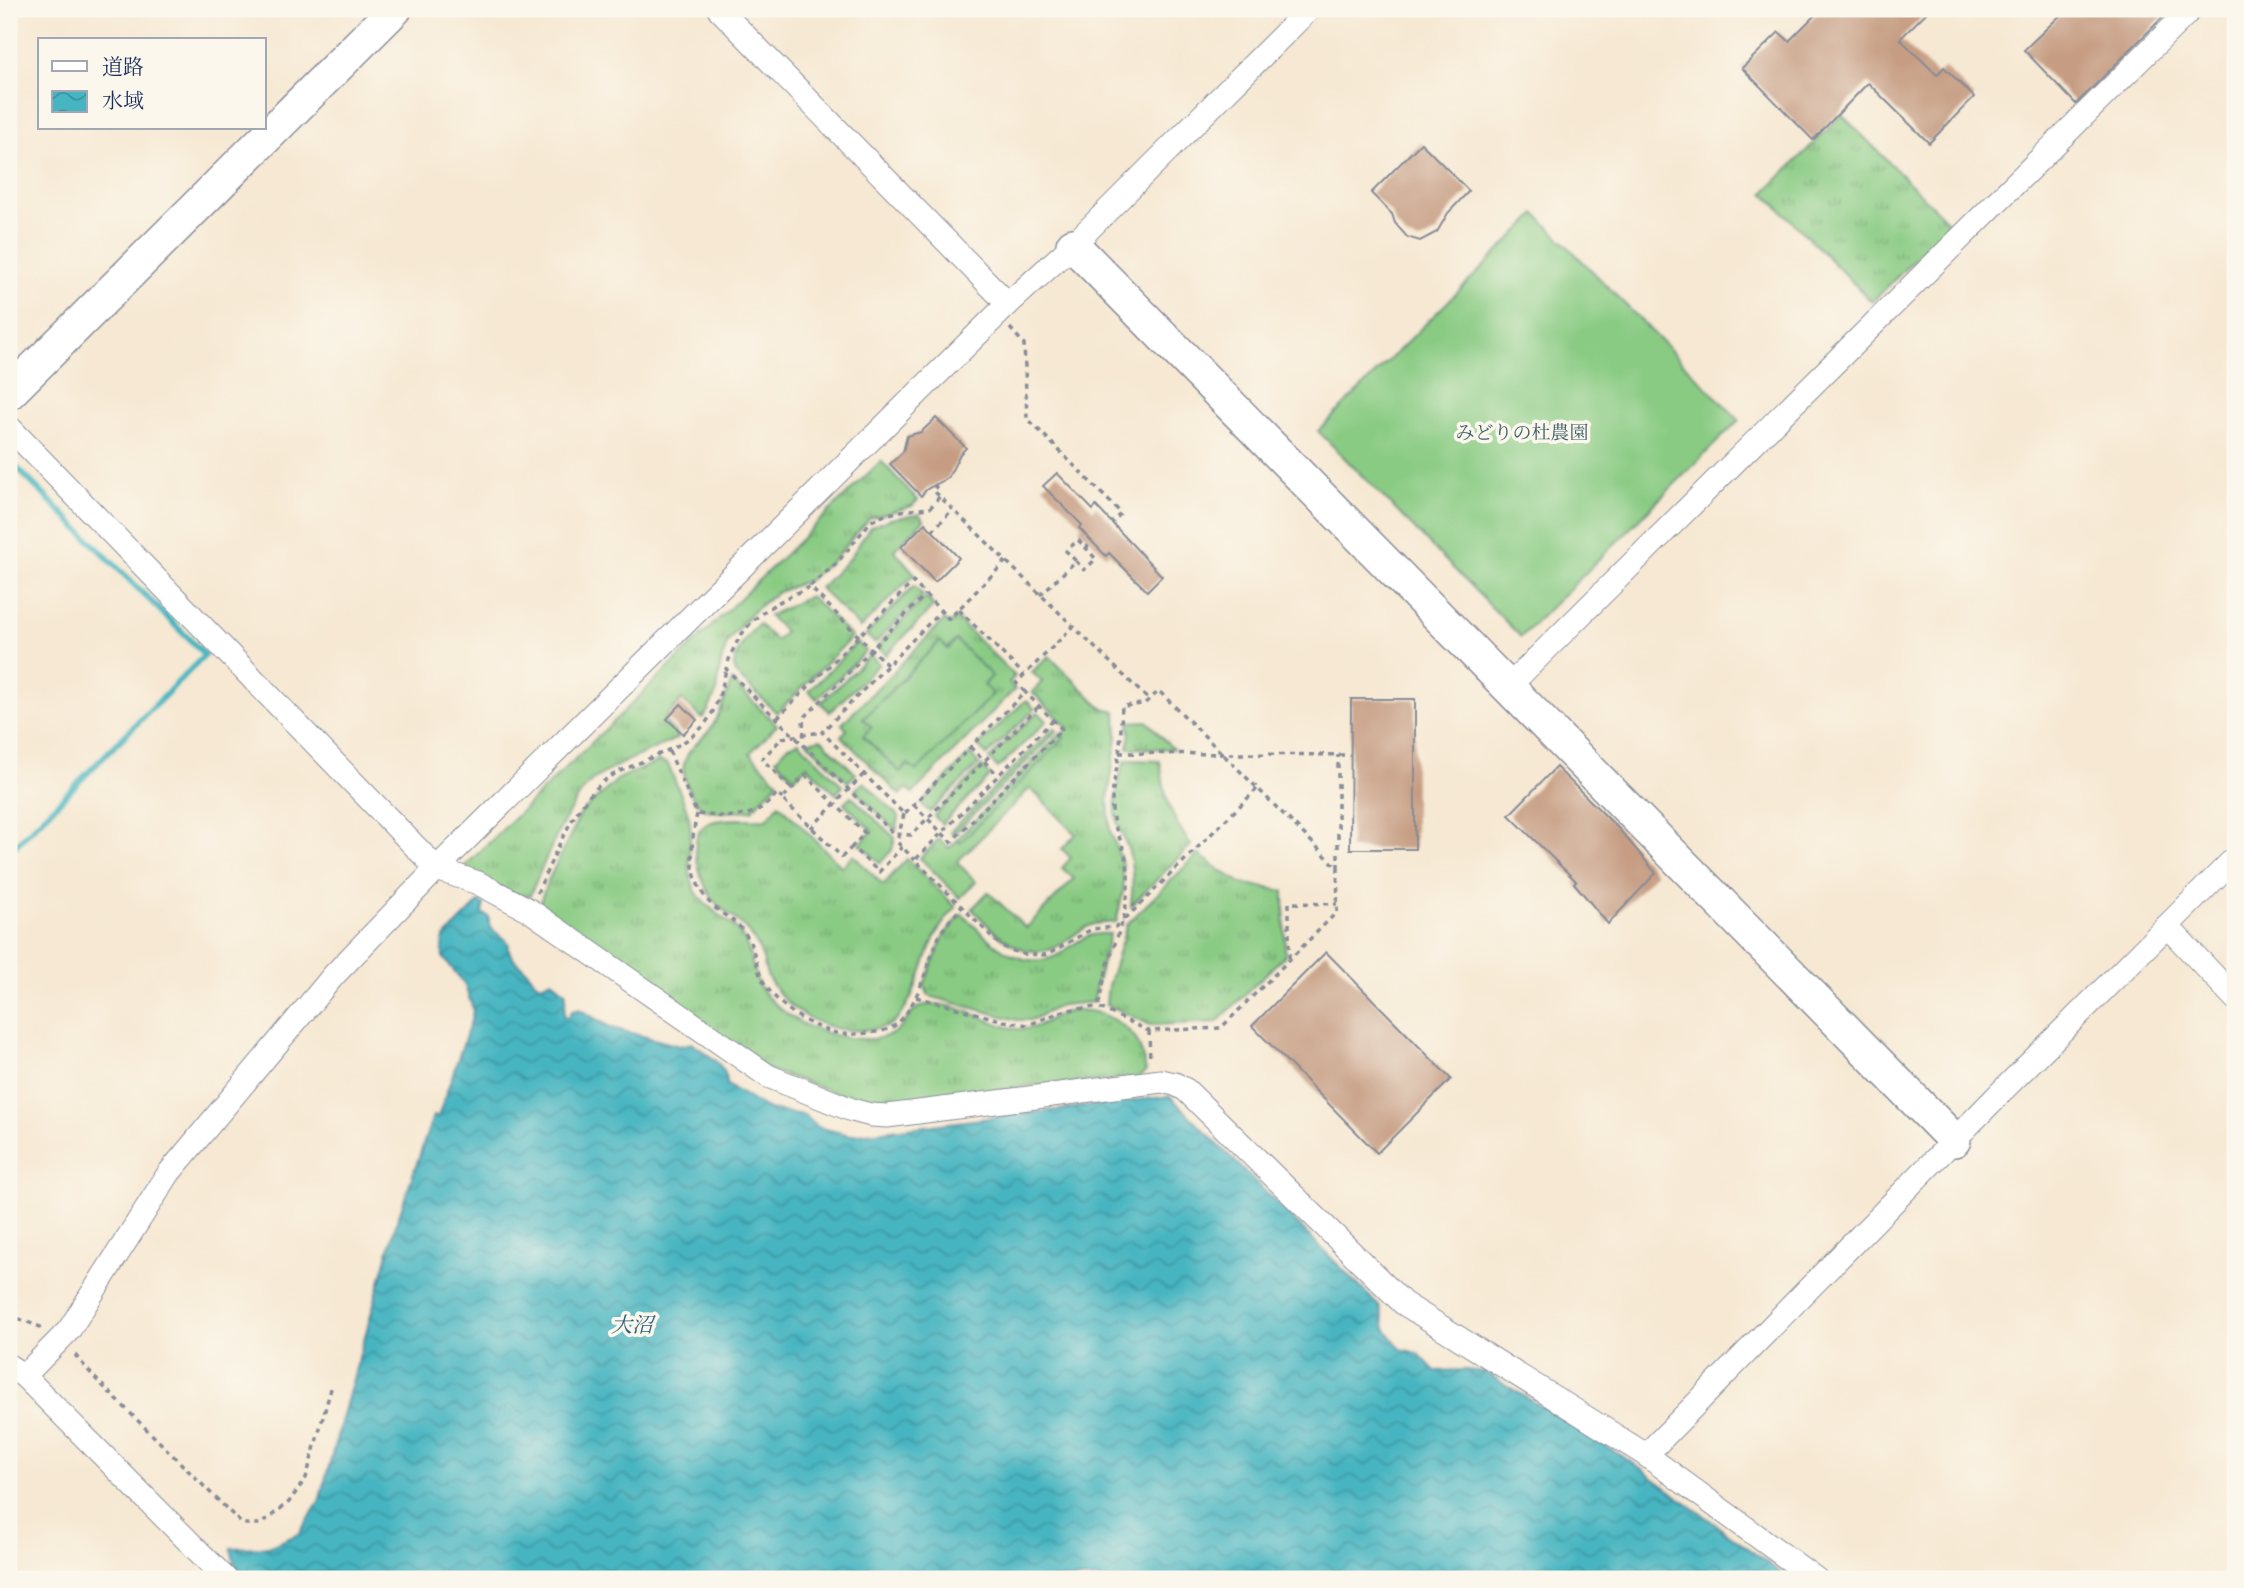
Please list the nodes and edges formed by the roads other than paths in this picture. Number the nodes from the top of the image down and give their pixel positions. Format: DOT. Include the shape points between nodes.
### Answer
graph roads {
  1 [pos="395,9"];
  2 [pos="719,9"];
  3 [pos="1309,9"];
  4 [pos="2191,9"];
  5 [pos="1073,245"];
  6 [pos="1003,310"];
  7 [pos="9,393"];
  8 [pos="9,426"];
  9 [pos="1508,686"];
  10 [pos="2235,858"];
  11 [pos="436,869"];
  12 [pos="2167,926"];
  13 [pos="2235,998"];
  14 [pos="1954,1140"];
  15 [pos="20,1371"];
  16 [pos="1646,1455"];
  17 [pos="226,1579"];
  18 [pos="1816,1579"];
  1 -- 7 [label="street"];
  2 -- 6 [label="street"];
  3 -- 5 [label="street"];
  4 -- 9 [label="street"];
  5 -- 6 [label="street"];
  5 -- 9 [label="street"];
  6 -- 11 [label="street"];
  8 -- 11 [label="street"];
  9 -- 14 [label="street"];
  10 -- 12 [label="street"];
  11 -- 15 [label="street" via="334,975 169,1173 69,1331"];
  11 -- 16 [label="street" via="478,883 529,910 768,1076 852,1110 887,1116 1150,1082 1175,1084 1403,1303"];
  12 -- 13 [label="street"];
  12 -- 14 [label="street"];
  14 -- 16 [label="street"];
  15 -- 17 [label="street"];
  16 -- 18 [label="street"];
}
